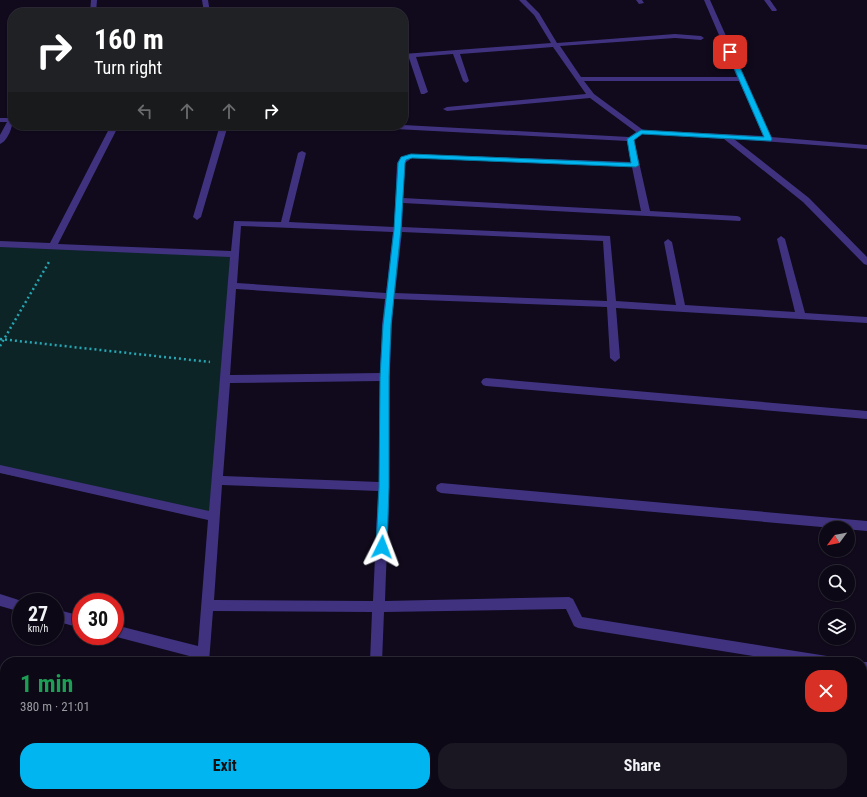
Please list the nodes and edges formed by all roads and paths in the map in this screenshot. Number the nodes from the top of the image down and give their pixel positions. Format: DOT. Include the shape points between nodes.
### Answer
graph roads {
  1 [pos="522,0"];
  2 [pos="707,0"];
  3 [pos="767,0"];
  4 [pos="774,10"];
  5 [pos="701,38"];
  6 [pos="555,45"];
  7 [pos="456,52"];
  8 [pos="408,56"];
  9 [pos="412,56"];
  10 [pos="741,78"];
  11 [pos="578,79"];
  12 [pos="466,81"];
  13 [pos="424,92"];
  14 [pos="591,96"];
  15 [pos="447,110"];
  16 [pos="408,127"];
  17 [pos="8,128"];
  18 [pos="113,130"];
  19 [pos="223,130"];
  20 [pos="641,132"];
  21 [pos="726,137"];
  22 [pos="630,139"];
  23 [pos="768,139"];
  24 [pos="0,142"];
  25 [pos="867,147"];
  26 [pos="302,153"];
  27 [pos="636,165"];
  28 [pos="399,200"];
  29 [pos="646,214"];
  30 [pos="197,217"];
  31 [pos="737,219"];
  32 [pos="284,225"];
  33 [pos="398,229"];
  34 [pos="781,239"];
  35 [pos="668,242"];
  36 [pos="0,244"];
  37 [pos="55,246"];
  38 [pos="235,254"];
  39 [pos="867,262"];
  40 [pos="233,286"];
  41 [pos="390,296"];
  42 [pos="611,304"];
  43 [pos="681,309"];
  44 [pos="801,316"];
  45 [pos="867,320"];
  46 [pos="0,339"];
  47 [pos="4,340"];
  48 [pos="0,346"];
  49 [pos="615,358"];
  50 [pos="227,364"];
  51 [pos="385,377"];
  52 [pos="225,379"];
  53 [pos="486,382"];
  54 [pos="867,416"];
  55 [pos="0,469"];
  56 [pos="218,480"];
  57 [pos="384,487"];
  58 [pos="441,488"];
  59 [pos="215,517"];
  60 [pos="867,526"];
  61 [pos="0,600"];
  62 [pos="12,603"];
  63 [pos="208,605"];
  64 [pos="379,607"];
  65 [pos="124,633"];
  66 [pos="201,657"];
  67 [pos="204,657"];
  68 [pos="376,657"];
  69 [pos="796,657"];
  1 -- 6 [label="street" via="537,14"];
  2 -- 10 [label="street"];
  3 -- 4 [label="street"];
  5 -- 6 [label="street" via="675,36"];
  6 -- 7 [label="street"];
  6 -- 11 [label="street"];
  7 -- 9 [label="street"];
  7 -- 12 [label="street"];
  8 -- 9 [label="street"];
  9 -- 13 [label="street"];
  10 -- 11 [label="street"];
  10 -- 23 [label="street"];
  11 -- 14 [label="street"];
  14 -- 15 [label="street"];
  14 -- 20 [label="street"];
  16 -- 22 [label="street"];
  17 -- 24 [label="street"];
  18 -- 37 [label="street"];
  19 -- 30 [label="street"];
  20 -- 21 [label="street"];
  20 -- 22 [label="street"];
  21 -- 23 [label="street"];
  21 -- 39 [label="street" via="806,200"];
  22 -- 27 [label="street"];
  23 -- 25 [label="street"];
  26 -- 32 [label="street"];
  27 -- 28 [label="street" via="411,156 401,163"];
  27 -- 29 [label="street"];
  28 -- 29 [label="street"];
  28 -- 33 [label="street"];
  29 -- 31 [label="street"];
  32 -- 33 [label="street"];
  32 -- 38 [label="street" via="237,223"];
  33 -- 41 [label="street"];
  33 -- 42 [label="street" via="607,238"];
  34 -- 44 [label="street"];
  35 -- 43 [label="street"];
  36 -- 37 [label="street"];
  37 -- 38 [label="street"];
  37 -- 47 [label="path"];
  38 -- 40 [label="street"];
  40 -- 41 [label="street"];
  40 -- 50 [label="street"];
  41 -- 42 [label="street"];
  41 -- 51 [label="street"];
  42 -- 43 [label="street"];
  42 -- 49 [label="street"];
  43 -- 44 [label="street"];
  44 -- 45 [label="street"];
  46 -- 47 [label="path"];
  47 -- 48 [label="path"];
  47 -- 50 [label="path"];
  50 -- 52 [label="street"];
  51 -- 52 [label="street"];
  51 -- 57 [label="street"];
  52 -- 56 [label="street"];
  53 -- 54 [label="street"];
  55 -- 59 [label="street"];
  56 -- 57 [label="street"];
  56 -- 59 [label="street"];
  57 -- 64 [label="street"];
  58 -- 60 [label="street"];
  59 -- 63 [label="street"];
  61 -- 62 [label="street"];
  63 -- 64 [label="street"];
  63 -- 67 [label="street"];
  64 -- 68 [label="street"];
  64 -- 69 [label="street" via="569,603 578,622"];
  65 -- 66 [label="street"];
}
